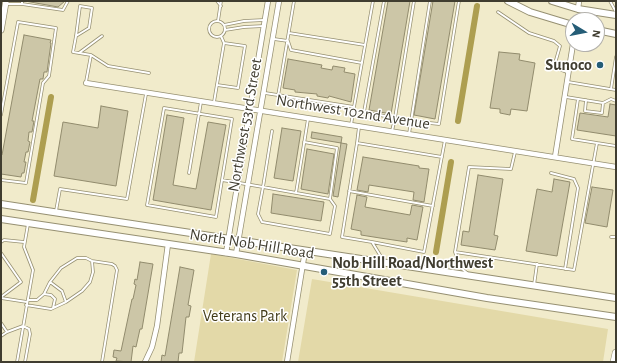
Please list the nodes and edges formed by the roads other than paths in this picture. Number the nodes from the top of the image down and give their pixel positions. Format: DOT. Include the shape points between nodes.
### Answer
graph roads {
  1 [pos="68,1"];
  2 [pos="217,1"];
  3 [pos="221,1"];
  4 [pos="268,1"];
  5 [pos="279,1"];
  6 [pos="294,1"];
  7 [pos="373,1"];
  8 [pos="384,1"];
  9 [pos="414,1"];
  10 [pos="430,1"];
  11 [pos="459,1"];
  12 [pos="508,1"];
  13 [pos="552,1"];
  14 [pos="580,1"];
  15 [pos="610,1"];
  16 [pos="22,2"];
  17 [pos="5,3"];
  18 [pos="220,6"];
  19 [pos="578,9"];
  20 [pos="498,12"];
  21 [pos="616,14"];
  22 [pos="265,20"];
  23 [pos="218,21"];
  24 [pos="565,23"];
  25 [pos="224,25"];
  26 [pos="264,26"];
  27 [pos="1,30"];
  28 [pos="225,30"];
  29 [pos="605,32"];
  30 [pos="289,33"];
  31 [pos="616,34"];
  32 [pos="76,36"];
  33 [pos="102,36"];
  34 [pos="221,36"];
  35 [pos="273,38"];
  36 [pos="288,41"];
  37 [pos="224,43"];
  38 [pos="365,45"];
  39 [pos="572,52"];
  40 [pos="79,53"];
  41 [pos="92,55"];
  42 [pos="616,57"];
  43 [pos="362,63"];
  44 [pos="149,73"];
  45 [pos="568,73"];
  46 [pos="567,82"];
  47 [pos="86,83"];
  48 [pos="217,85"];
  49 [pos="611,89"];
  50 [pos="616,90"];
  51 [pos="264,93"];
  52 [pos="1,94"];
  53 [pos="146,94"];
  54 [pos="4,95"];
  55 [pos="278,96"];
  56 [pos="565,97"];
  57 [pos="578,99"];
  58 [pos="586,100"];
  59 [pos="616,101"];
  60 [pos="201,102"];
  61 [pos="603,103"];
  62 [pos="214,104"];
  63 [pos="354,108"];
  64 [pos="250,109"];
  65 [pos="260,111"];
  66 [pos="199,114"];
  67 [pos="1,115"];
  68 [pos="308,118"];
  69 [pos="395,118"];
  70 [pos="411,121"];
  71 [pos="351,125"];
  72 [pos="359,126"];
  73 [pos="272,131"];
  74 [pos="392,132"];
  75 [pos="409,134"];
  76 [pos="445,140"];
  77 [pos="304,142"];
  78 [pos="357,143"];
  79 [pos="597,143"];
  80 [pos="616,146"];
  81 [pos="515,151"];
  82 [pos="442,157"];
  83 [pos="555,157"];
  84 [pos="592,163"];
  85 [pos="616,167"];
  86 [pos="189,173"];
  87 [pos="551,173"];
  88 [pos="1,180"];
  89 [pos="222,180"];
  90 [pos="238,183"];
  91 [pos="248,184"];
  92 [pos="263,187"];
  93 [pos="349,191"];
  94 [pos="296,193"];
  95 [pos="330,199"];
  96 [pos="1,204"];
  97 [pos="433,206"];
  98 [pos="56,211"];
  99 [pos="1,219"];
  100 [pos="28,223"];
  101 [pos="611,237"];
  102 [pos="616,237"];
  103 [pos="228,238"];
  104 [pos="239,239"];
  105 [pos="1,242"];
  106 [pos="24,242"];
  107 [pos="372,242"];
  108 [pos="168,244"];
  109 [pos="305,251"];
  110 [pos="226,252"];
  111 [pos="455,252"];
  112 [pos="1,253"];
  113 [pos="236,254"];
  114 [pos="92,261"];
  115 [pos="385,263"];
  116 [pos="537,264"];
  117 [pos="303,265"];
  118 [pos="565,268"];
  119 [pos="472,276"];
  120 [pos="50,282"];
  121 [pos="533,286"];
  122 [pos="44,294"];
  123 [pos="1,298"];
  124 [pos="616,298"];
  125 [pos="66,302"];
  126 [pos="27,303"];
  127 [pos="52,308"];
  128 [pos="616,317"];
  129 [pos="1,323"];
  130 [pos="23,326"];
  131 [pos="7,332"];
  132 [pos="1,336"];
  133 [pos="616,353"];
  134 [pos="17,362"];
  135 [pos="25,362"];
  136 [pos="102,362"];
  137 [pos="144,362"];
  138 [pos="287,362"];
  139 [pos="614,362"];
  1 -- 16 [label="lane" via="63,10"];
  2 -- 18 [label="lane"];
  3 -- 18 [label="lane"];
  4 -- 22 [label="street, Northwest 53rd Street"];
  5 -- 35 [label="street, Northwest 53rd Street"];
  6 -- 30 [label="lane"];
  7 -- 38 [label="lane"];
  8 -- 69 [label="lane" via="364,112"];
  9 -- 69 [label="lane"];
  10 -- 70 [label="lane"];
  11 -- 70 [label="lane" via="439,124"];
  12 -- 24 [label="main road" via="530,12"];
  13 -- 19 [label="main road"];
  14 -- 19 [label="street"];
  15 -- 21 [label="lane"];
  16 -- 17 [label="lane"];
  17 -- 27 [label="street"];
  18 -- 23 [label="lane"];
  19 -- 21 [label="main road"];
  20 -- 45 [label="lane" via="529,33 554,41 560,46 554,67"];
  22 -- 25 [label="lane"];
  22 -- 26 [label="street, Northwest 53rd Street"];
  23 -- 25 [label="lane"];
  23 -- 34 [label="lane" via="211,24 209,31 214,37"];
  25 -- 28 [label="lane"];
  26 -- 28 [label="lane"];
  26 -- 64 [label="street, Northwest 53rd Street"];
  28 -- 34 [label="lane"];
  29 -- 31 [label="main road"];
  30 -- 36 [label="lane"];
  30 -- 38 [label="lane"];
  32 -- 32 [label="lane" via="80,6 92,8 89,28"];
  32 -- 40 [label="lane" via="73,52"];
  33 -- 40 [label="lane"];
  34 -- 37 [label="lane"];
  35 -- 36 [label="lane"];
  35 -- 51 [label="street, Northwest 53rd Street"];
  36 -- 43 [label="lane" via="290,50"];
  36 -- 55 [label="lane"];
  37 -- 48 [label="lane"];
  37 -- 48 [label="lane" via="245,46 238,88"];
  38 -- 43 [label="lane"];
  39 -- 45 [label="street"];
  40 -- 41 [label="lane"];
  41 -- 44 [label="lane" via="108,66"];
  41 -- 47 [label="lane"];
  42 -- 49 [label="lane"];
  43 -- 63 [label="lane"];
  45 -- 46 [label="street"];
  46 -- 49 [label="lane"];
  46 -- 56 [label="street"];
  47 -- 53 [label="street, Northwest 102nd Avenue"];
  48 -- 62 [label="lane"];
  49 -- 50 [label="lane"];
  51 -- 55 [label="lane"];
  51 -- 65 [label="street, Northwest 53rd Street"];
  52 -- 54 [label="lane"];
  53 -- 60 [label="street, Northwest 102nd Avenue"];
  53 -- 98 [label="lane" via="127,199 60,188"];
  54 -- 67 [label="lane"];
  54 -- 88 [label="lane" via="18,22 56,28 49,76 43,83 26,184"];
  55 -- 63 [label="lane"];
  56 -- 57 [label="lane"];
  56 -- 83 [label="street"];
  57 -- 58 [label="lane"];
  57 -- 79 [label="lane" via="572,139"];
  58 -- 61 [label="lane"];
  58 -- 61 [label="lane" via="585,111 602,113"];
  59 -- 61 [label="lane" via="611,99"];
  60 -- 62 [label="street, Northwest 102nd Avenue"];
  60 -- 66 [label="lane"];
  62 -- 64 [label="street, Northwest 102nd Avenue"];
  63 -- 71 [label="lane"];
  64 -- 65 [label="street, Northwest 102nd Avenue"];
  64 -- 90 [label="street, Northwest 53rd Street"];
  65 -- 68 [label="street, Northwest 102nd Avenue"];
  65 -- 91 [label="street, Northwest 53rd Street"];
  66 -- 86 [label="lane"];
  66 -- 89 [label="lane" via="232,119"];
  66 -- 89 [label="lane" via="164,108 147,205 216,217"];
  68 -- 71 [label="street, Northwest 102nd Avenue"];
  68 -- 77 [label="lane"];
  69 -- 74 [label="lane"];
  70 -- 75 [label="lane"];
  71 -- 72 [label="street, Northwest 102nd Avenue"];
  72 -- 74 [label="street, Northwest 102nd Avenue"];
  72 -- 78 [label="lane"];
  73 -- 92 [label="lane"];
  74 -- 75 [label="street, Northwest 102nd Avenue"];
  75 -- 76 [label="street, Northwest 102nd Avenue"];
  76 -- 81 [label="street, Northwest 102nd Avenue"];
  76 -- 82 [label="lane"];
  77 -- 94 [label="lane"];
  77 -- 95 [label="lane" via="338,148"];
  78 -- 82 [label="lane"];
  78 -- 93 [label="lane"];
  79 -- 80 [label="lane"];
  79 -- 84 [label="lane"];
  81 -- 83 [label="street, Northwest 102nd Avenue"];
  81 -- 111 [label="lane" via="511,169 469,167"];
  82 -- 97 [label="lane"];
  83 -- 84 [label="street, Northwest 102nd Avenue"];
  84 -- 85 [label="street, Northwest 102nd Avenue"];
  84 -- 118 [label="lane" via="574,270"];
  87 -- 118 [label="lane" via="574,178 578,188"];
  89 -- 90 [label="lane"];
  90 -- 91 [label="lane"];
  90 -- 103 [label="street, Northwest 53rd Street"];
  91 -- 92 [label="lane"];
  91 -- 104 [label="street, Northwest 53rd Street"];
  92 -- 94 [label="lane"];
  92 -- 95 [label="lane" via="258,214 262,222 330,234 335,206"];
  93 -- 97 [label="lane"];
  93 -- 107 [label="lane" via="342,237"];
  94 -- 95 [label="lane"];
  96 -- 98 [label="main road, North Nob Hill Road"];
  97 -- 107 [label="lane" via="424,252"];
  98 -- 103 [label="main road, North Nob Hill Road"];
  99 -- 100 [label="main road, North Nob Hill Road"];
  100 -- 106 [label="lane"];
  100 -- 108 [label="main road, North Nob Hill Road"];
  101 -- 102 [label="lane"];
  103 -- 104 [label="main road, North Nob Hill Road"];
  103 -- 110 [label="street, Northwest 53rd Street"];
  104 -- 109 [label="main road, North Nob Hill Road"];
  104 -- 113 [label="street, Northwest 53rd Street"];
  105 -- 106 [label="lane"];
  106 -- 126 [label="lane" via="33,270"];
  107 -- 115 [label="lane"];
  108 -- 110 [label="main road, North Nob Hill Road"];
  108 -- 137 [label="street" via="158,326 152,347"];
  109 -- 115 [label="main road, North Nob Hill Road"];
  109 -- 117 [label="street"];
  110 -- 113 [label="main road, North Nob Hill Road"];
  111 -- 116 [label="lane"];
  111 -- 119 [label="lane" via="460,267"];
  112 -- 123 [label="lane" via="21,282"];
  113 -- 117 [label="main road, North Nob Hill Road"];
  114 -- 120 [label="lane" via="77,258 61,268"];
  114 -- 125 [label="lane" via="93,272 90,282"];
  114 -- 136 [label="lane" via="112,264 117,270"];
  115 -- 119 [label="main road, North Nob Hill Road"];
  116 -- 118 [label="lane"];
  116 -- 121 [label="lane"];
  117 -- 128 [label="main road, North Nob Hill Road"];
  117 -- 138 [label="street"];
  119 -- 121 [label="main road, North Nob Hill Road"];
  120 -- 122 [label="lane"];
  120 -- 125 [label="lane" via="62,291"];
  121 -- 124 [label="main road, North Nob Hill Road"];
  122 -- 126 [label="lane" via="37,300"];
  122 -- 127 [label="lane" via="55,299"];
  123 -- 126 [label="lane"];
  125 -- 127 [label="lane"];
  126 -- 127 [label="lane"];
  126 -- 130 [label="lane"];
  129 -- 131 [label="lane"];
  130 -- 131 [label="lane"];
  130 -- 134 [label="lane"];
  130 -- 135 [label="lane" via="29,331"];
  131 -- 132 [label="lane"];
  133 -- 139 [label="highway"];
}
